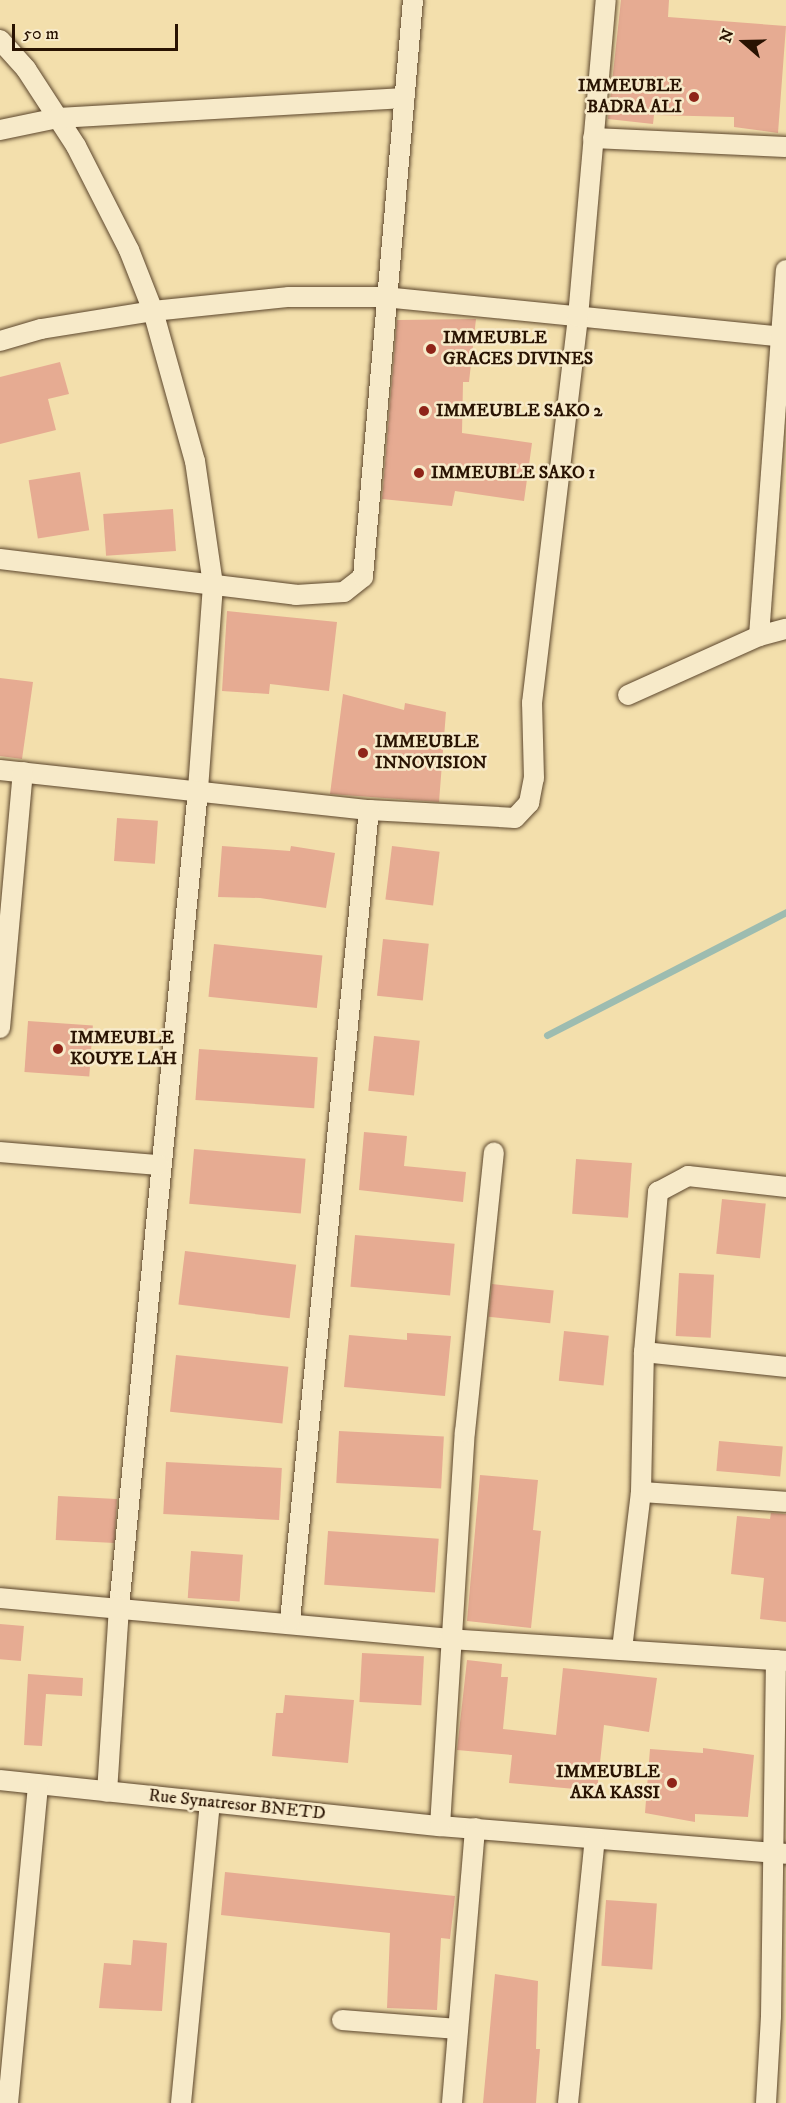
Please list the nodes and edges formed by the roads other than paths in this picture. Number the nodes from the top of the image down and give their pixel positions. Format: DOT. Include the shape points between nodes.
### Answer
graph roads {
  1 [pos="413,0"];
  2 [pos="606,0"];
  3 [pos="0,40"];
  4 [pos="404,98"];
  5 [pos="58,118"];
  6 [pos="0,130"];
  7 [pos="594,138"];
  8 [pos="786,147"];
  9 [pos="786,270"];
  10 [pos="384,297"];
  11 [pos="153,311"];
  12 [pos="578,317"];
  13 [pos="784,336"];
  14 [pos="0,341"];
  15 [pos="0,559"];
  16 [pos="213,585"];
  17 [pos="786,629"];
  18 [pos="759,636"];
  19 [pos="628,695"];
  20 [pos="0,770"];
  21 [pos="23,772"];
  22 [pos="198,790"];
  23 [pos="369,810"];
  24 [pos="0,1028"];
  25 [pos="0,1152"];
  26 [pos="494,1153"];
  27 [pos="158,1165"];
  28 [pos="786,1187"];
  29 [pos="644,1352"];
  30 [pos="786,1366"];
  31 [pos="641,1492"];
  32 [pos="786,1502"];
  33 [pos="0,1598"];
  34 [pos="119,1607"];
  35 [pos="290,1621"];
  36 [pos="449,1639"];
  37 [pos="622,1649"];
  38 [pos="781,1661"];
  39 [pos="0,1780"];
  40 [pos="38,1784"];
  41 [pos="107,1792"];
  42 [pos="210,1802"];
  43 [pos="440,1826"];
  44 [pos="475,1828"];
  45 [pos="595,1839"];
  46 [pos="780,1854"];
  47 [pos="778,1988"];
  48 [pos="342,2020"];
  49 [pos="458,2029"];
  50 [pos="777,2066"];
  51 [pos="8,2103"];
  52 [pos="182,2103"];
  53 [pos="452,2103"];
  54 [pos="568,2103"];
  55 [pos="766,2103"];
  1 -- 4 [label="street"];
  2 -- 7 [label="street"];
  3 -- 5 [label="street"];
  4 -- 5 [label="street"];
  4 -- 10 [label="street"];
  5 -- 6 [label="street"];
  5 -- 11 [label="street" via="129,250"];
  7 -- 8 [label="street"];
  7 -- 12 [label="street"];
  9 -- 13 [label="street"];
  10 -- 11 [label="street" via="289,297"];
  10 -- 12 [label="street"];
  10 -- 16 [label="street" via="363,577 344,592 331,595"];
  11 -- 14 [label="street" via="41,329"];
  11 -- 16 [label="street" via="195,461"];
  12 -- 13 [label="street"];
  12 -- 23 [label="street" via="532,703 534,778 529,803 514,818"];
  13 -- 18 [label="street"];
  15 -- 16 [label="street"];
  16 -- 22 [label="street"];
  17 -- 18 [label="street"];
  18 -- 19 [label="street"];
  20 -- 21 [label="street"];
  21 -- 22 [label="street"];
  21 -- 24 [label="street"];
  22 -- 23 [label="street"];
  22 -- 27 [label="street"];
  23 -- 35 [label="street"];
  25 -- 27 [label="street"];
  26 -- 36 [label="street"];
  27 -- 34 [label="street"];
  28 -- 29 [label="street" via="688,1176 658,1192"];
  29 -- 30 [label="street"];
  29 -- 31 [label="street"];
  31 -- 32 [label="street"];
  31 -- 37 [label="street"];
  33 -- 34 [label="street"];
  34 -- 35 [label="street"];
  34 -- 41 [label="street"];
  35 -- 36 [label="street"];
  36 -- 37 [label="street"];
  36 -- 43 [label="street"];
  37 -- 38 [label="street"];
  38 -- 46 [label="street"];
  39 -- 40 [label="street, Rue Synatresor BNETD"];
  40 -- 41 [label="street, Rue Synatresor BNETD"];
  40 -- 51 [label="street"];
  41 -- 42 [label="street, Rue Synatresor BNETD"];
  42 -- 43 [label="street, Rue Synatresor BNETD"];
  42 -- 52 [label="street"];
  43 -- 44 [label="street, Rue Synatresor BNETD"];
  44 -- 45 [label="street, Rue Synatresor BNETD"];
  44 -- 49 [label="street"];
  45 -- 46 [label="street, Rue Synatresor BNETD"];
  45 -- 54 [label="street"];
  46 -- 47 [label="street"];
  47 -- 50 [label="street"];
  48 -- 49 [label="street"];
  49 -- 53 [label="street"];
  50 -- 55 [label="street"];
}
